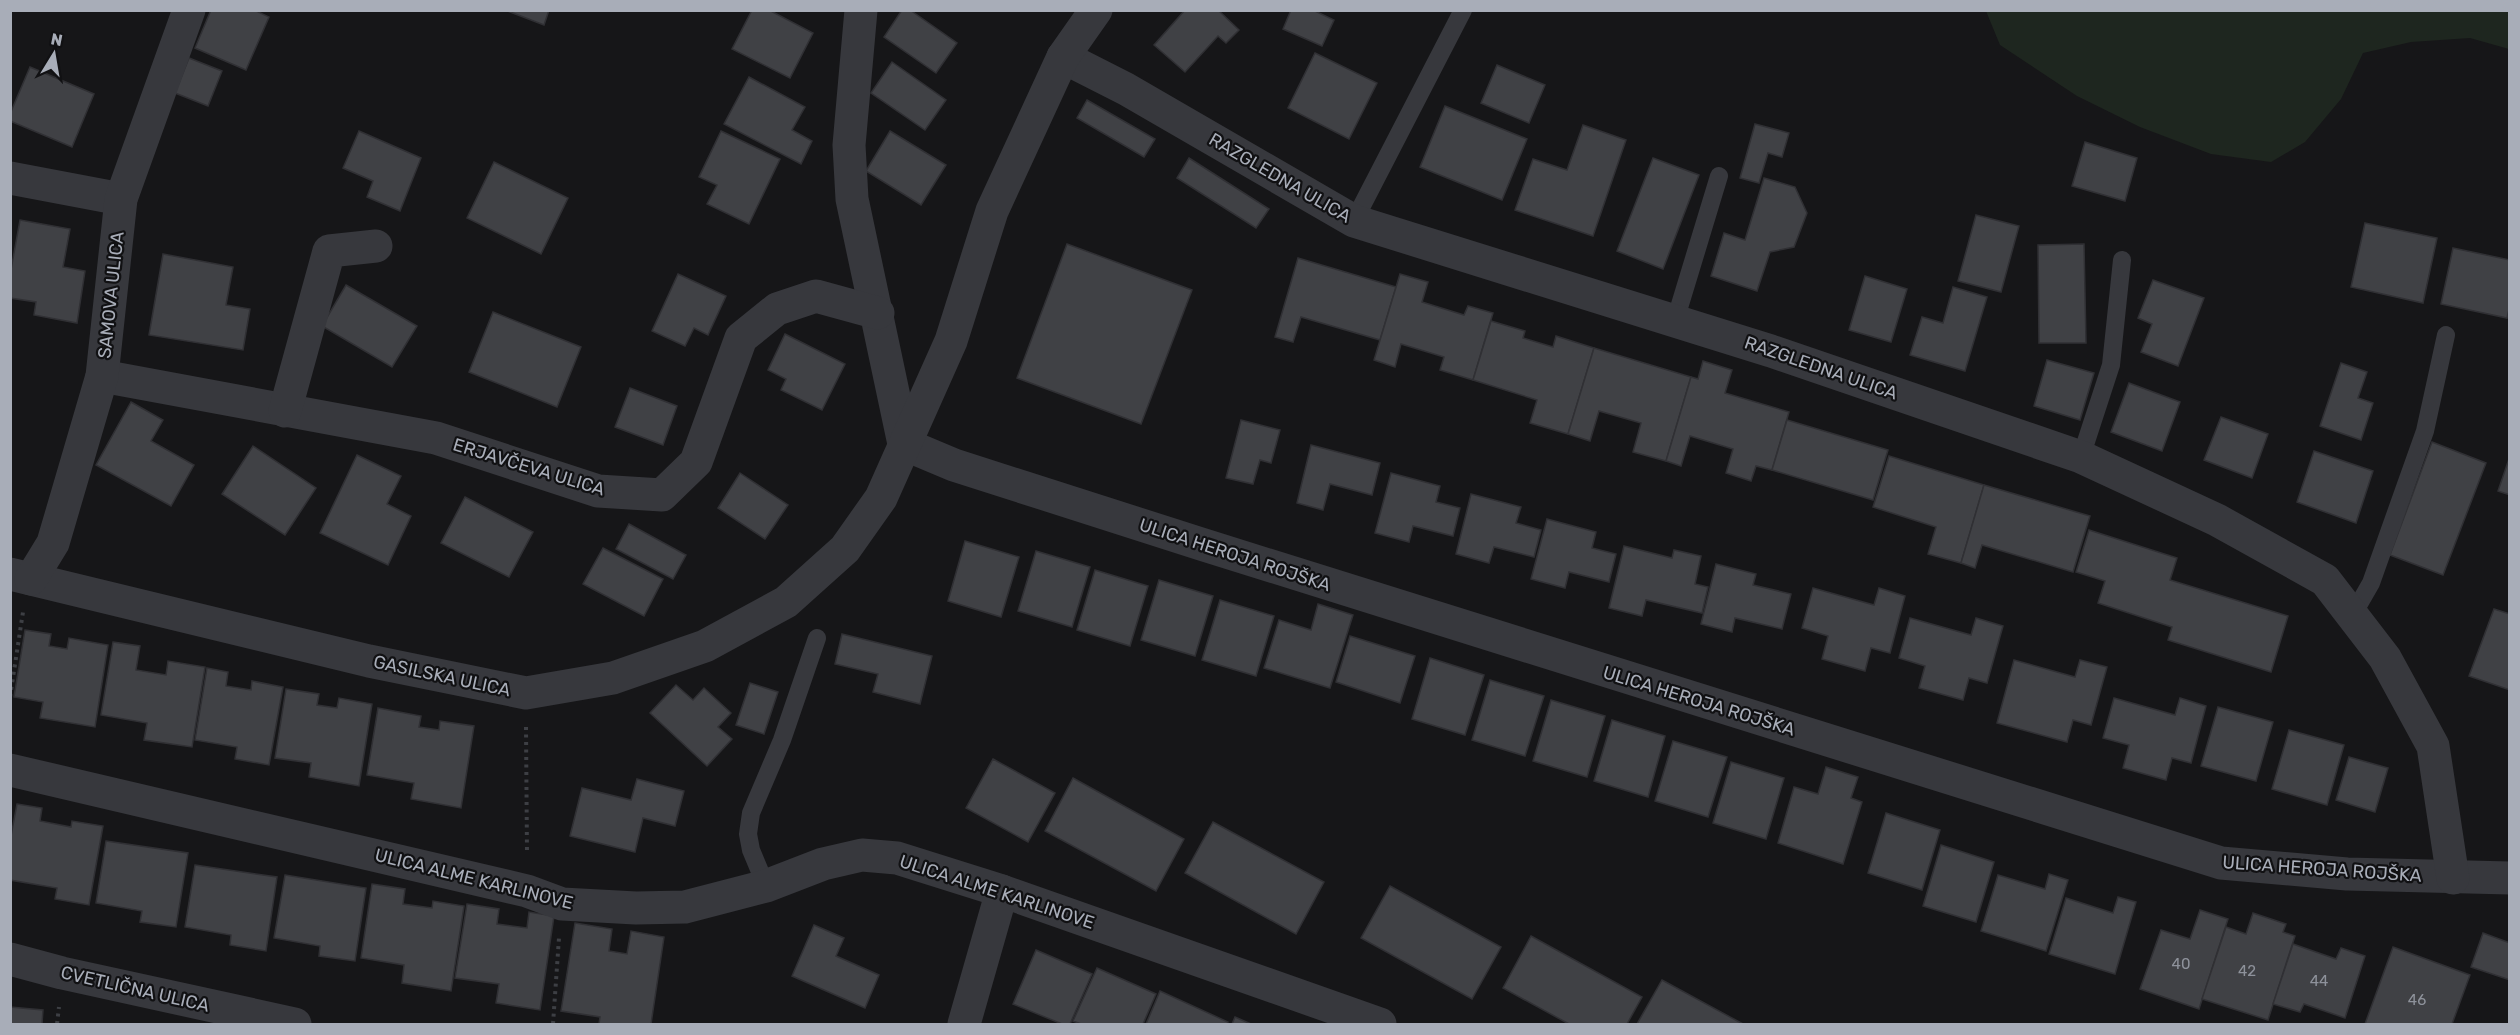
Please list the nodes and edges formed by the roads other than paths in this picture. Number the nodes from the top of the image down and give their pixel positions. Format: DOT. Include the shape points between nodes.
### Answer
graph roads {
  1 [pos="189,10"];
  2 [pos="861,10"];
  3 [pos="1096,10"];
  4 [pos="1463,10"];
  5 [pos="1064,57"];
  6 [pos="1719,176"];
  7 [pos="10,178"];
  8 [pos="121,199"];
  9 [pos="1354,221"];
  10 [pos="375,246"];
  11 [pos="2122,260"];
  12 [pos="878,313"];
  13 [pos="1676,321"];
  14 [pos="2446,335"];
  15 [pos="102,376"];
  16 [pos="285,411"];
  17 [pos="904,444"];
  18 [pos="2081,456"];
  19 [pos="21,576"];
  20 [pos="2352,616"];
  21 [pos="817,638"];
  22 [pos="10,770"];
  23 [pos="2453,878"];
  24 [pos="2510,878"];
  25 [pos="766,886"];
  26 [pos="1002,891"];
  27 [pos="10,959"];
  28 [pos="295,1024"];
  29 [pos="964,1024"];
  30 [pos="1380,1024"];
  1 -- 8 [label="street, SAMOVA ULICA"];
  2 -- 12 [label="street" via="849,145 852,199"];
  3 -- 5 [label="street"];
  4 -- 9 [label="lane"];
  5 -- 9 [label="street, RAZGLEDNA ULICA"];
  5 -- 17 [label="street, GASILSKA ULICA" via="992,212 951,341"];
  6 -- 13 [label="lane"];
  7 -- 8 [label="street"];
  8 -- 15 [label="street, SAMOVA ULICA"];
  9 -- 13 [label="street, RAZGLEDNA ULICA"];
  10 -- 16 [label="street" via="329,251"];
  11 -- 18 [label="lane" via="2111,365"];
  12 -- 16 [label="street, ERJAVČEVA ULICA" via="816,296 777,309 741,338 696,462 662,495 598,491 436,438"];
  12 -- 17 [label="street"];
  13 -- 18 [label="street, RAZGLEDNA ULICA"];
  14 -- 20 [label="lane" via="2425,431 2371,583"];
  15 -- 16 [label="street, ERJAVČEVA ULICA"];
  15 -- 19 [label="street, SAMOVA ULICA" via="53,543"];
  17 -- 19 [label="street, GASILSKA ULICA" via="881,498 844,549 786,602 705,646 613,678 526,693 369,661"];
  17 -- 23 [label="street, ULICA HEROJA ROJŠKA" via="954,465 1201,544 2221,863"];
  18 -- 20 [label="street, RAZGLEDNA ULICA" via="2217,520 2325,580"];
  20 -- 23 [label="street, RAZGLEDNA ULICA" via="2385,658 2433,746"];
  21 -- 25 [label="lane" via="782,740 750,813 751,850"];
  22 -- 25 [label="street, ULICA ALME KARLINOVE" via="527,891 562,904 685,907"];
  23 -- 24 [label="street, ULICA HEROJA ROJŠKA"];
  25 -- 26 [label="street, ULICA ALME KARLINOVE" via="823,864 862,855 897,858"];
  26 -- 29 [label="street"];
  26 -- 30 [label="street, ULICA ALME KARLINOVE"];
  27 -- 28 [label="street, CVETLIČNA ULICA"];
}
